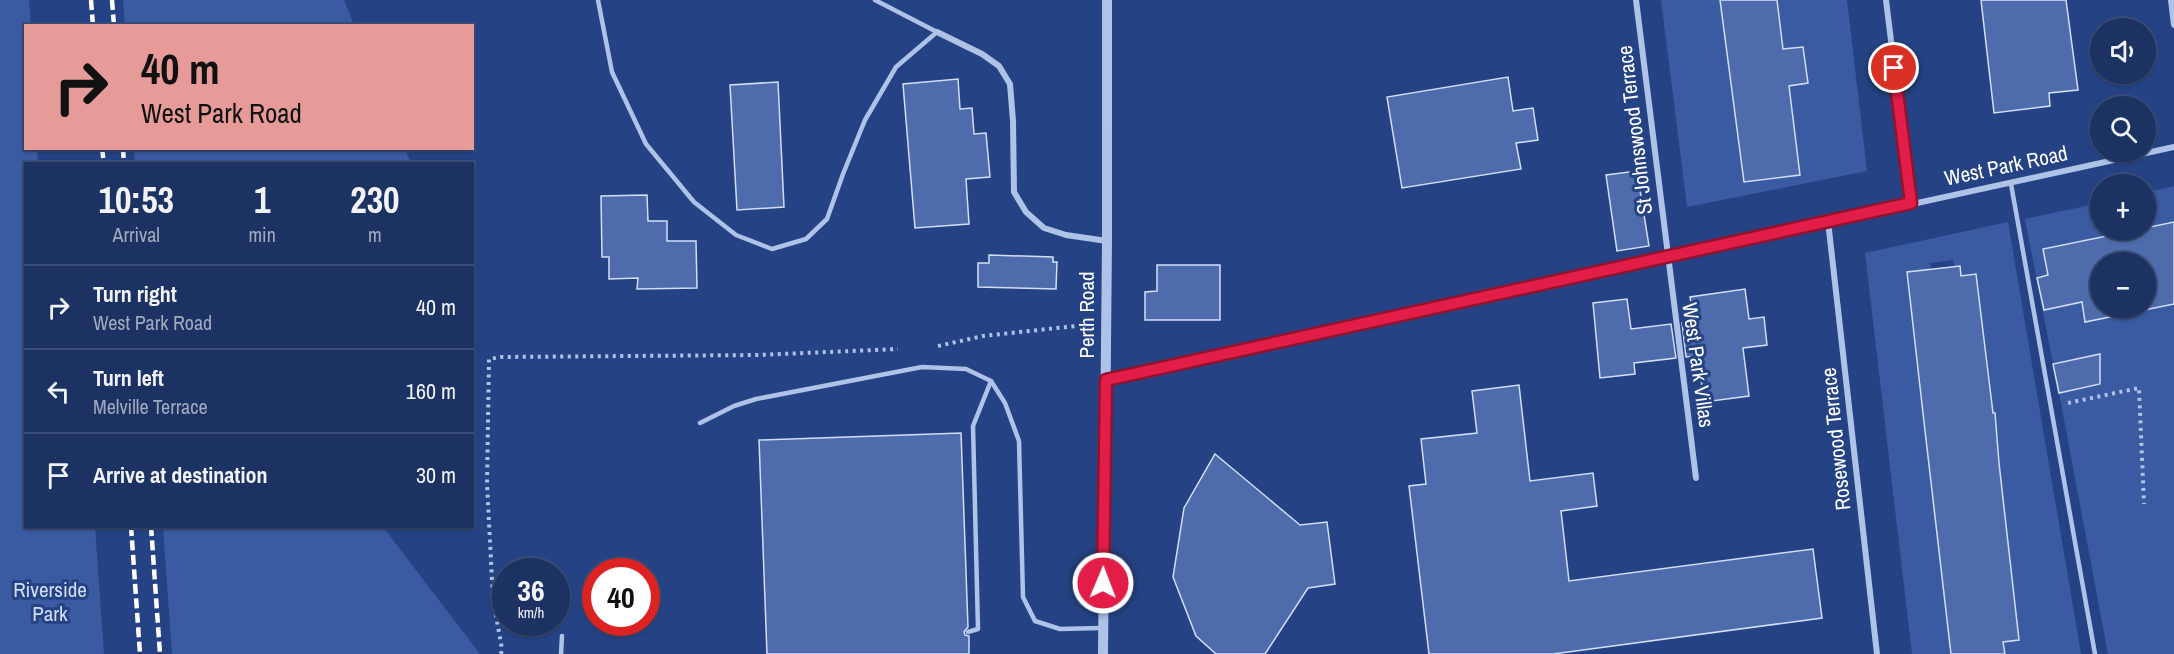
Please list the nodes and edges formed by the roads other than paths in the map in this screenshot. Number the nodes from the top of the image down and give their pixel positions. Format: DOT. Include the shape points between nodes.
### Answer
graph roads {
  1 [pos="598,0"];
  2 [pos="875,0"];
  3 [pos="1107,0"];
  4 [pos="1636,0"];
  5 [pos="1886,0"];
  6 [pos="2171,0"];
  7 [pos="2174,25"];
  8 [pos="938,32"];
  9 [pos="2174,147"];
  10 [pos="2011,183"];
  11 [pos="1911,203"];
  12 [pos="1828,221"];
  13 [pos="1107,241"];
  14 [pos="1667,257"];
  15 [pos="1106,380"];
  16 [pos="991,381"];
  17 [pos="700,423"];
  18 [pos="1696,478"];
  19 [pos="1102,628"];
  20 [pos="968,632"];
  21 [pos="562,636"];
  22 [pos="561,654"];
  23 [pos="1103,654"];
  24 [pos="1877,654"];
  25 [pos="2095,654"];
  1 -- 8 [label="lane" via="612,72 646,144 694,202 736,235 772,249 806,239 827,219 865,120 896,67"];
  2 -- 8 [label="lane"];
  3 -- 13 [label="street, Perth Road"];
  4 -- 14 [label="street, St Johnswood Terrace"];
  5 -- 11 [label="street"];
  6 -- 7 [label="street"];
  8 -- 13 [label="street" via="999,66 1010,84 1014,192 1026,212 1044,228"];
  9 -- 10 [label="street, West Park Road"];
  10 -- 11 [label="street, West Park Road"];
  10 -- 25 [label="lane"];
  11 -- 12 [label="street, West Park Road"];
  12 -- 14 [label="street, West Park Road"];
  12 -- 24 [label="street, Rosewood Terrace"];
  13 -- 15 [label="street, Perth Road"];
  14 -- 15 [label="street, West Park Road"];
  14 -- 18 [label="street, West Park Villas"];
  15 -- 19 [label="street, Perth Road"];
  16 -- 17 [label="lane" via="966,369 922,367 756,399"];
  16 -- 19 [label="lane" via="1005,403 1019,441 1023,597 1035,621 1060,629"];
  16 -- 20 [label="lane" via="973,426 978,629"];
  19 -- 23 [label="street, Perth Road"];
  21 -- 22 [label="lane"];
}
